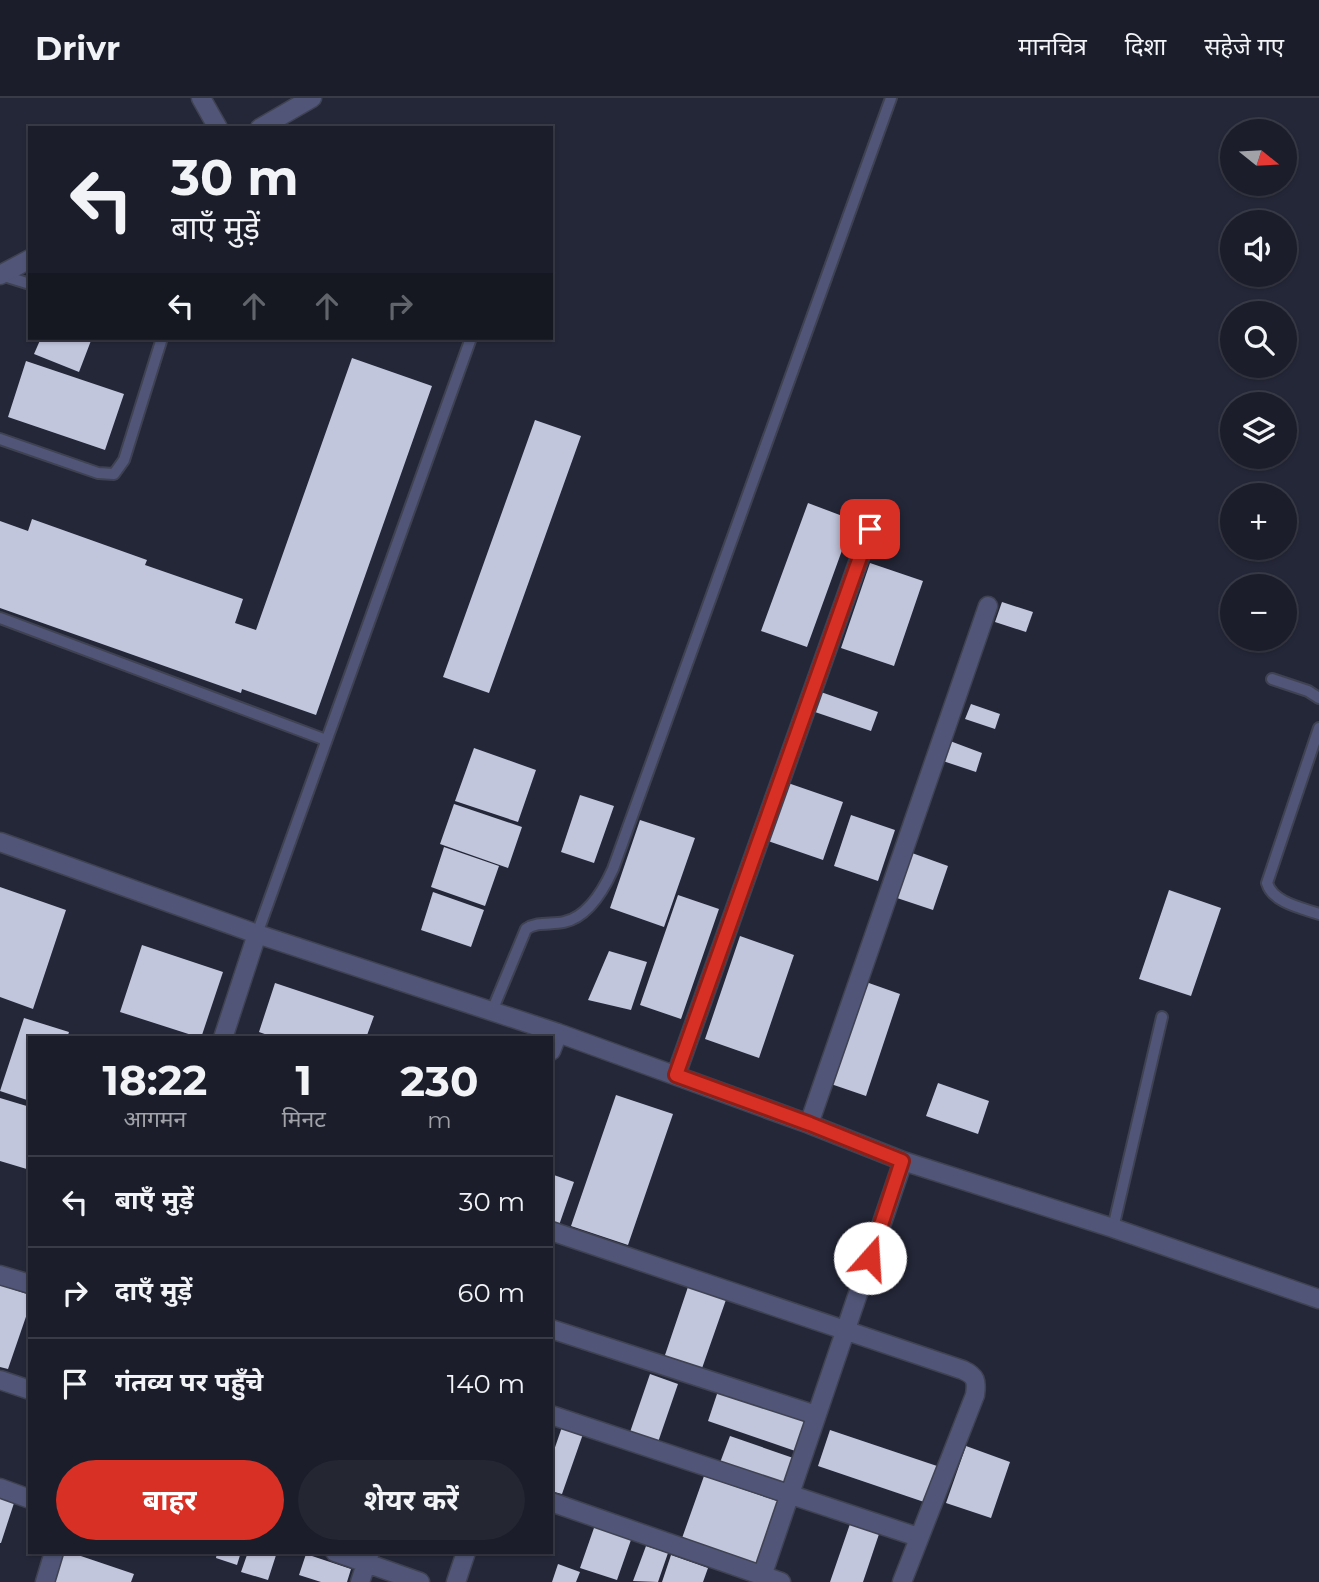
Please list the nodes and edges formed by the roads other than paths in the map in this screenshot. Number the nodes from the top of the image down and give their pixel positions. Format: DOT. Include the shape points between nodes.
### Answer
graph roads {
  1 [pos="201,98"];
  2 [pos="312,98"];
  3 [pos="891,98"];
  4 [pos="217,126"];
  5 [pos="263,126"];
  6 [pos="28,260"];
  7 [pos="1,275"];
  8 [pos="28,283"];
  9 [pos="161,340"];
  10 [pos="470,340"];
  11 [pos="0,439"];
  12 [pos="870,529"];
  13 [pos="988,606"];
  14 [pos="0,618"];
  15 [pos="1272,679"];
  16 [pos="1319,698"];
  17 [pos="1319,728"];
  18 [pos="326,740"];
  19 [pos="0,842"];
  20 [pos="1319,914"];
  21 [pos="257,934"];
  22 [pos="492,1012"];
  23 [pos="1162,1017"];
  24 [pos="558,1033"];
  25 [pos="224,1036"];
  26 [pos="553,1046"];
  27 [pos="676,1075"];
  28 [pos="810,1124"];
  29 [pos="902,1161"];
  30 [pos="1113,1228"];
  31 [pos="553,1231"];
  32 [pos="0,1275"];
  33 [pos="28,1283"];
  34 [pos="1319,1299"];
  35 [pos="553,1330"];
  36 [pos="845,1330"];
  37 [pos="0,1380"];
  38 [pos="28,1389"];
  39 [pos="816,1415"];
  40 [pos="553,1417"];
  41 [pos="0,1488"];
  42 [pos="789,1495"];
  43 [pos="28,1498"];
  44 [pos="553,1503"];
  45 [pos="918,1538"];
  46 [pos="53,1554"];
  47 [pos="346,1554"];
  48 [pos="465,1554"];
  49 [pos="368,1558"];
  50 [pos="761,1579"];
  51 [pos="45,1582"];
  52 [pos="360,1582"];
  53 [pos="420,1582"];
  54 [pos="457,1582"];
  55 [pos="781,1582"];
  56 [pos="902,1582"];
  1 -- 4 [label="street"];
  2 -- 5 [label="street"];
  3 -- 22 [label="lane" via="613,870 605,888 578,916 526,929"];
  6 -- 7 [label="street"];
  7 -- 8 [label="lane"];
  9 -- 11 [label="lane" via="124,460 114,474 98,473"];
  10 -- 18 [label="lane"];
  12 -- 27 [label="street"];
  13 -- 28 [label="street"];
  14 -- 18 [label="lane"];
  15 -- 16 [label="lane"];
  17 -- 20 [label="lane" via="1267,883 1283,900"];
  18 -- 21 [label="lane"];
  19 -- 21 [label="street"];
  21 -- 22 [label="street"];
  21 -- 25 [label="street"];
  22 -- 24 [label="street"];
  23 -- 30 [label="lane"];
  24 -- 26 [label="street"];
  24 -- 27 [label="street"];
  27 -- 28 [label="street"];
  28 -- 29 [label="street"];
  29 -- 30 [label="street"];
  29 -- 36 [label="street"];
  30 -- 34 [label="street"];
  31 -- 36 [label="street"];
  32 -- 33 [label="street"];
  35 -- 39 [label="street"];
  36 -- 39 [label="street"];
  36 -- 45 [label="street" via="963,1370 976,1381 975,1395"];
  37 -- 38 [label="street"];
  39 -- 42 [label="street"];
  40 -- 42 [label="street"];
  41 -- 43 [label="street"];
  42 -- 45 [label="street"];
  42 -- 50 [label="street"];
  44 -- 50 [label="street"];
  45 -- 56 [label="street"];
  46 -- 51 [label="street"];
  47 -- 49 [label="street"];
  48 -- 54 [label="street"];
  49 -- 52 [label="street"];
  49 -- 53 [label="street"];
  50 -- 55 [label="street"];
}
